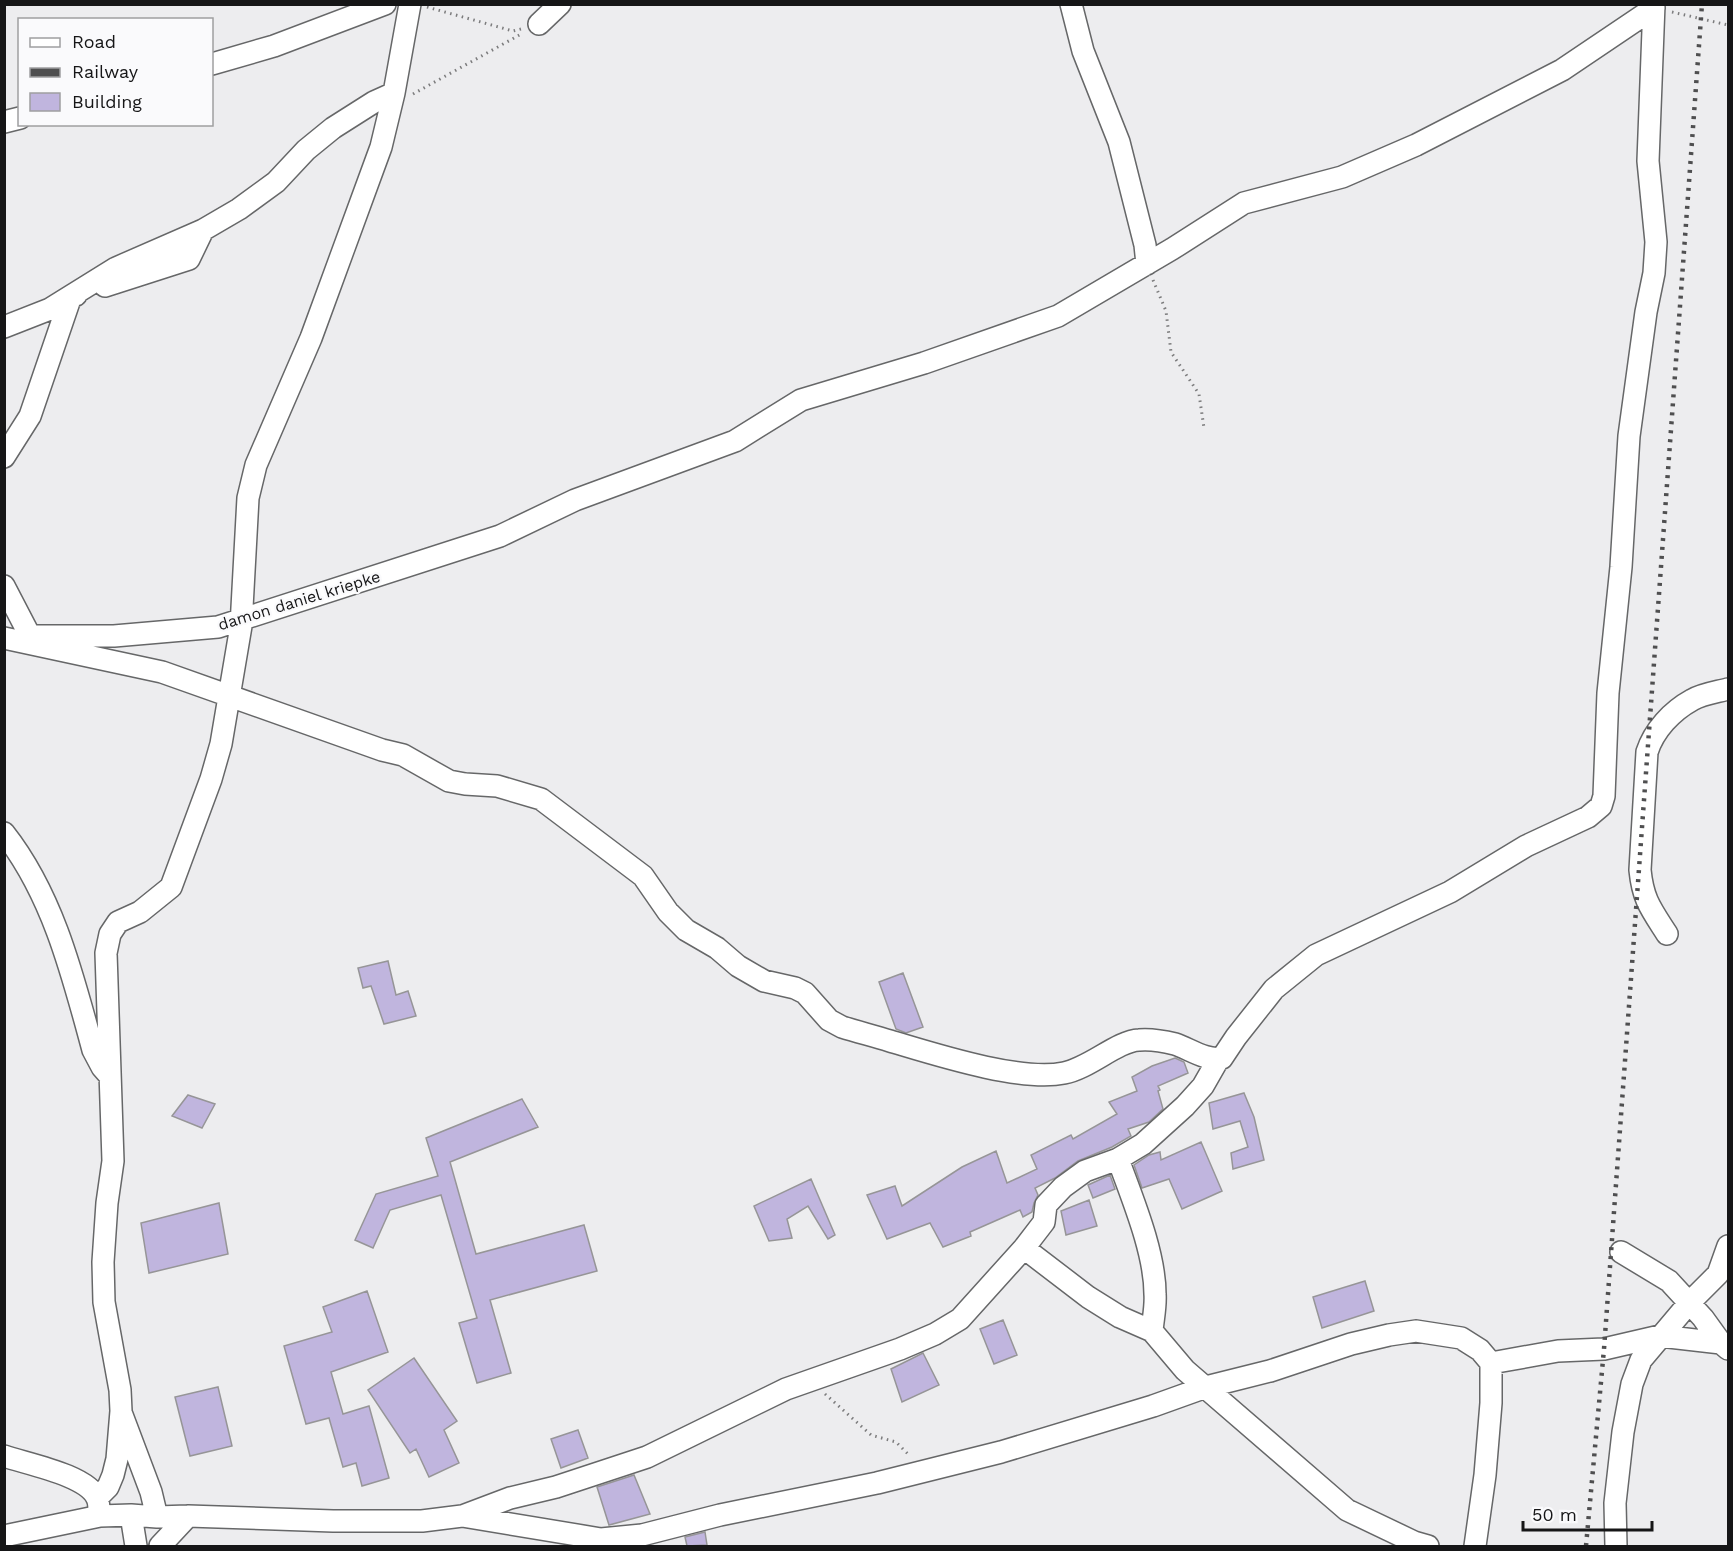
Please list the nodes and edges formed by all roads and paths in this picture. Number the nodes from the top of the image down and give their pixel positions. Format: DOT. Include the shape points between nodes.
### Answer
graph roads {
  1 [pos="385,4"];
  2 [pos="410,4"];
  3 [pos="417,4"];
  4 [pos="560,4"];
  5 [pos="1071,4"];
  6 [pos="1654,6"];
  7 [pos="539,24"];
  8 [pos="1728,25"];
  9 [pos="213,64"];
  10 [pos="394,93"];
  11 [pos="1147,264"];
  12 [pos="71,296"];
  13 [pos="4,327"];
  14 [pos="1203,428"];
  15 [pos="4,457"];
  16 [pos="4,586"];
  17 [pos="242,620"];
  18 [pos="4,638"];
  19 [pos="1728,689"];
  20 [pos="229,697"];
  21 [pos="5,835"];
  22 [pos="1667,934"];
  23 [pos="1219,1058"];
  24 [pos="111,1077"];
  25 [pos="1118,1159"];
  26 [pos="1728,1246"];
  27 [pos="1024,1248"];
  28 [pos="1621,1252"];
  29 [pos="1690,1302"];
  30 [pos="1152,1331"];
  31 [pos="1660,1336"];
  32 [pos="1724,1346"];
  33 [pos="1491,1363"];
  34 [pos="811,1381"];
  35 [pos="1206,1387"];
  36 [pos="121,1412"];
  37 [pos="4,1456"];
  38 [pos="925,1471"];
  39 [pos="98,1507"];
  40 [pos="131,1515"];
  41 [pos="188,1516"];
  42 [pos="462,1516"];
  43 [pos="157,1517"];
  44 [pos="4,1536"];
  45 [pos="136,1546"];
  46 [pos="160,1546"];
  47 [pos="1428,1546"];
  48 [pos="1475,1546"];
  49 [pos="1616,1546"];
  1 -- 9 [label="street" via="274,46"];
  2 -- 10 [label="street"];
  3 -- 7 [label="path" via="513,31"];
  4 -- 7 [label="street"];
  5 -- 11 [label="street" via="1083,51 1119,142"];
  6 -- 8 [label="path"];
  6 -- 11 [label="street, damon daniel kriepke" via="1562,70 1497,104 1342,177 1244,203"];
  6 -- 23 [label="street" via="1648,161 1655,263 1629,436 1601,806 1588,817 1526,846 1449,892 1316,955 1274,989"];
  7 -- 10 [label="path" via="411,95"];
  10 -- 12 [label="street" via="333,128 276,182 239,209 203,230 116,268"];
  10 -- 17 [label="street" via="381,147 311,338 256,465 248,498"];
  11 -- 14 [label="path" via="1166,311 1171,352 1199,394"];
  11 -- 17 [label="street, damon daniel kriepke" via="1058,316 924,363 801,400 735,441 574,500 500,536"];
  12 -- 13 [label="street"];
  12 -- 15 [label="street" via="30,416"];
  16 -- 17 [label="street, damon daniel kriepke" via="30,636 114,636 218,627"];
  17 -- 20 [label="street"];
  18 -- 20 [label="street" via="162,672"];
  19 -- 22 [label="street" via="1693,699 1666,720 1651,739 1647,752 1640,870 1644,897"];
  20 -- 23 [label="street" via="403,755 449,781 497,786 541,799 643,876 686,930 764,981 805,993 834,1024 842,1027 1014,1072 1066,1073 1135,1040 1154,1040"];
  20 -- 24 [label="street" via="211,779 171,887 153,903 118,922 110,934 106,966"];
  21 -- 24 [label="street" via="40,890 60,936 93,1050"];
  23 -- 25 [label="street" via="1203,1086 1185,1106 1143,1144"];
  24 -- 36 [label="street" via="112,1161 103,1262 104,1302"];
  25 -- 27 [label="street" via="1085,1171 1063,1187 1046,1205 1044,1222"];
  25 -- 30 [label="street" via="1150,1260 1155,1293"];
  26 -- 29 [label="street" via="1718,1274"];
  27 -- 30 [label="street" via="1088,1297"];
  27 -- 34 [label="street" via="960,1319 900,1349"];
  28 -- 29 [label="street" via="1669,1281"];
  29 -- 31 [label="street"];
  29 -- 32 [label="street"];
  30 -- 35 [label="street" via="1185,1370"];
  31 -- 32 [label="street"];
  31 -- 33 [label="street" via="1604,1349 1558,1351"];
  31 -- 49 [label="street" via="1641,1360 1632,1384 1615,1503"];
  33 -- 35 [label="street" via="1461,1338 1416,1331 1351,1344"];
  33 -- 48 [label="street" via="1485,1475"];
  34 -- 38 [label="path" via="871,1435 896,1442"];
  34 -- 42 [label="street" via="786,1389 647,1458"];
  35 -- 38 [label="street" via="1001,1452"];
  35 -- 47 [label="street" via="1347,1510"];
  36 -- 39 [label="street" via="117,1459"];
  36 -- 43 [label="street" via="152,1492"];
  37 -- 39 [label="street" via="68,1476 87,1487"];
  38 -- 42 [label="street" via="642,1535 601,1539"];
  39 -- 40 [label="street"];
  39 -- 44 [label="street"];
  40 -- 43 [label="street"];
  40 -- 45 [label="street"];
  41 -- 42 [label="street" via="368,1522"];
  41 -- 43 [label="street"];
  41 -- 46 [label="street"];
}
